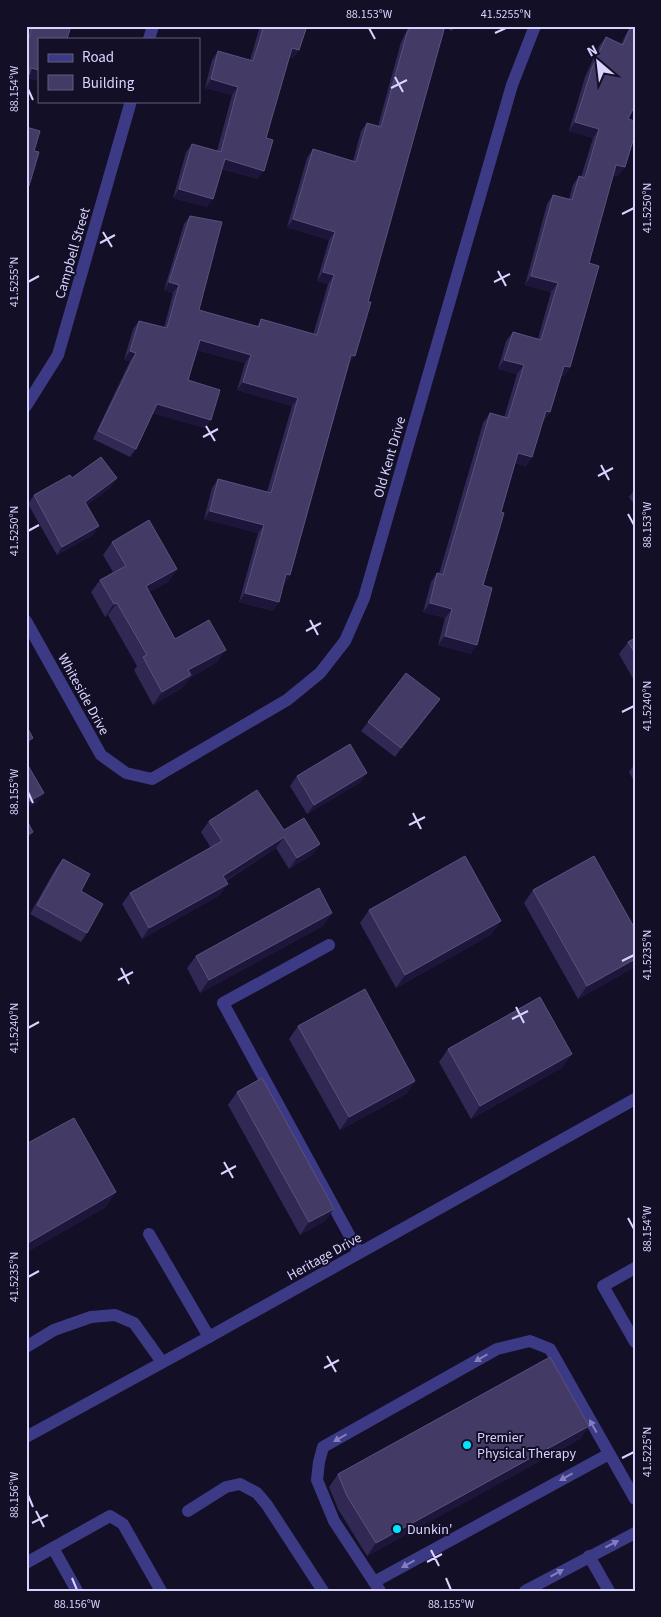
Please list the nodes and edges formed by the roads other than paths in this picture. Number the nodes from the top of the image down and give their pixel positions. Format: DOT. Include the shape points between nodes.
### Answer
graph roads {
  1 [pos="153,26"];
  2 [pos="535,26"];
  3 [pos="149,38"];
  4 [pos="131,102"];
  5 [pos="26,406"];
  6 [pos="26,621"];
  7 [pos="126,773"];
  8 [pos="329,945"];
  9 [pos="635,1099"];
  10 [pos="149,1234"];
  11 [pos="359,1253"];
  12 [pos="635,1268"];
  13 [pos="209,1337"];
  14 [pos="635,1342"];
  15 [pos="26,1347"];
  16 [pos="162,1362"];
  17 [pos="26,1437"];
  18 [pos="609,1454"];
  19 [pos="635,1499"];
  20 [pos="188,1511"];
  21 [pos="635,1533"];
  22 [pos="54,1548"];
  23 [pos="589,1556"];
  24 [pos="26,1563"];
  25 [pos="377,1587"];
  26 [pos="77,1591"];
  27 [pos="161,1591"];
  28 [pos="323,1591"];
  29 [pos="524,1591"];
  30 [pos="608,1591"];
  1 -- 3 [label="street"];
  2 -- 7 [label="street, Old Kent Drive" via="512,85 364,598 345,641 320,672 287,700 152,778"];
  4 -- 5 [label="street, Campbell Street" via="58,355"];
  6 -- 7 [label="street, Whiteside Drive" via="101,754"];
  8 -- 11 [label="street" via="223,1003"];
  9 -- 11 [label="street, Heritage Drive"];
  10 -- 13 [label="street"];
  11 -- 13 [label="street, Heritage Drive"];
  12 -- 14 [label="street" via="603,1286"];
  13 -- 16 [label="street, Heritage Drive"];
  15 -- 16 [label="street" via="54,1330 91,1317 114,1315 134,1323"];
  16 -- 17 [label="street, Heritage Drive"];
  18 -- 19 [label="street"];
  18 -- 25 [label="street, one-way"];
  18 -- 25 [label="street, one-way" via="550,1349 530,1341 497,1349 323,1447 317,1480 334,1521"];
  20 -- 28 [label="street" via="226,1488 240,1484 257,1492"];
  23 -- 21 [label="street, one-way"];
  22 -- 24 [label="street"];
  22 -- 26 [label="street"];
  22 -- 27 [label="street" via="110,1516 124,1524"];
  29 -- 23 [label="street, one-way"];
  23 -- 30 [label="street"];
}
